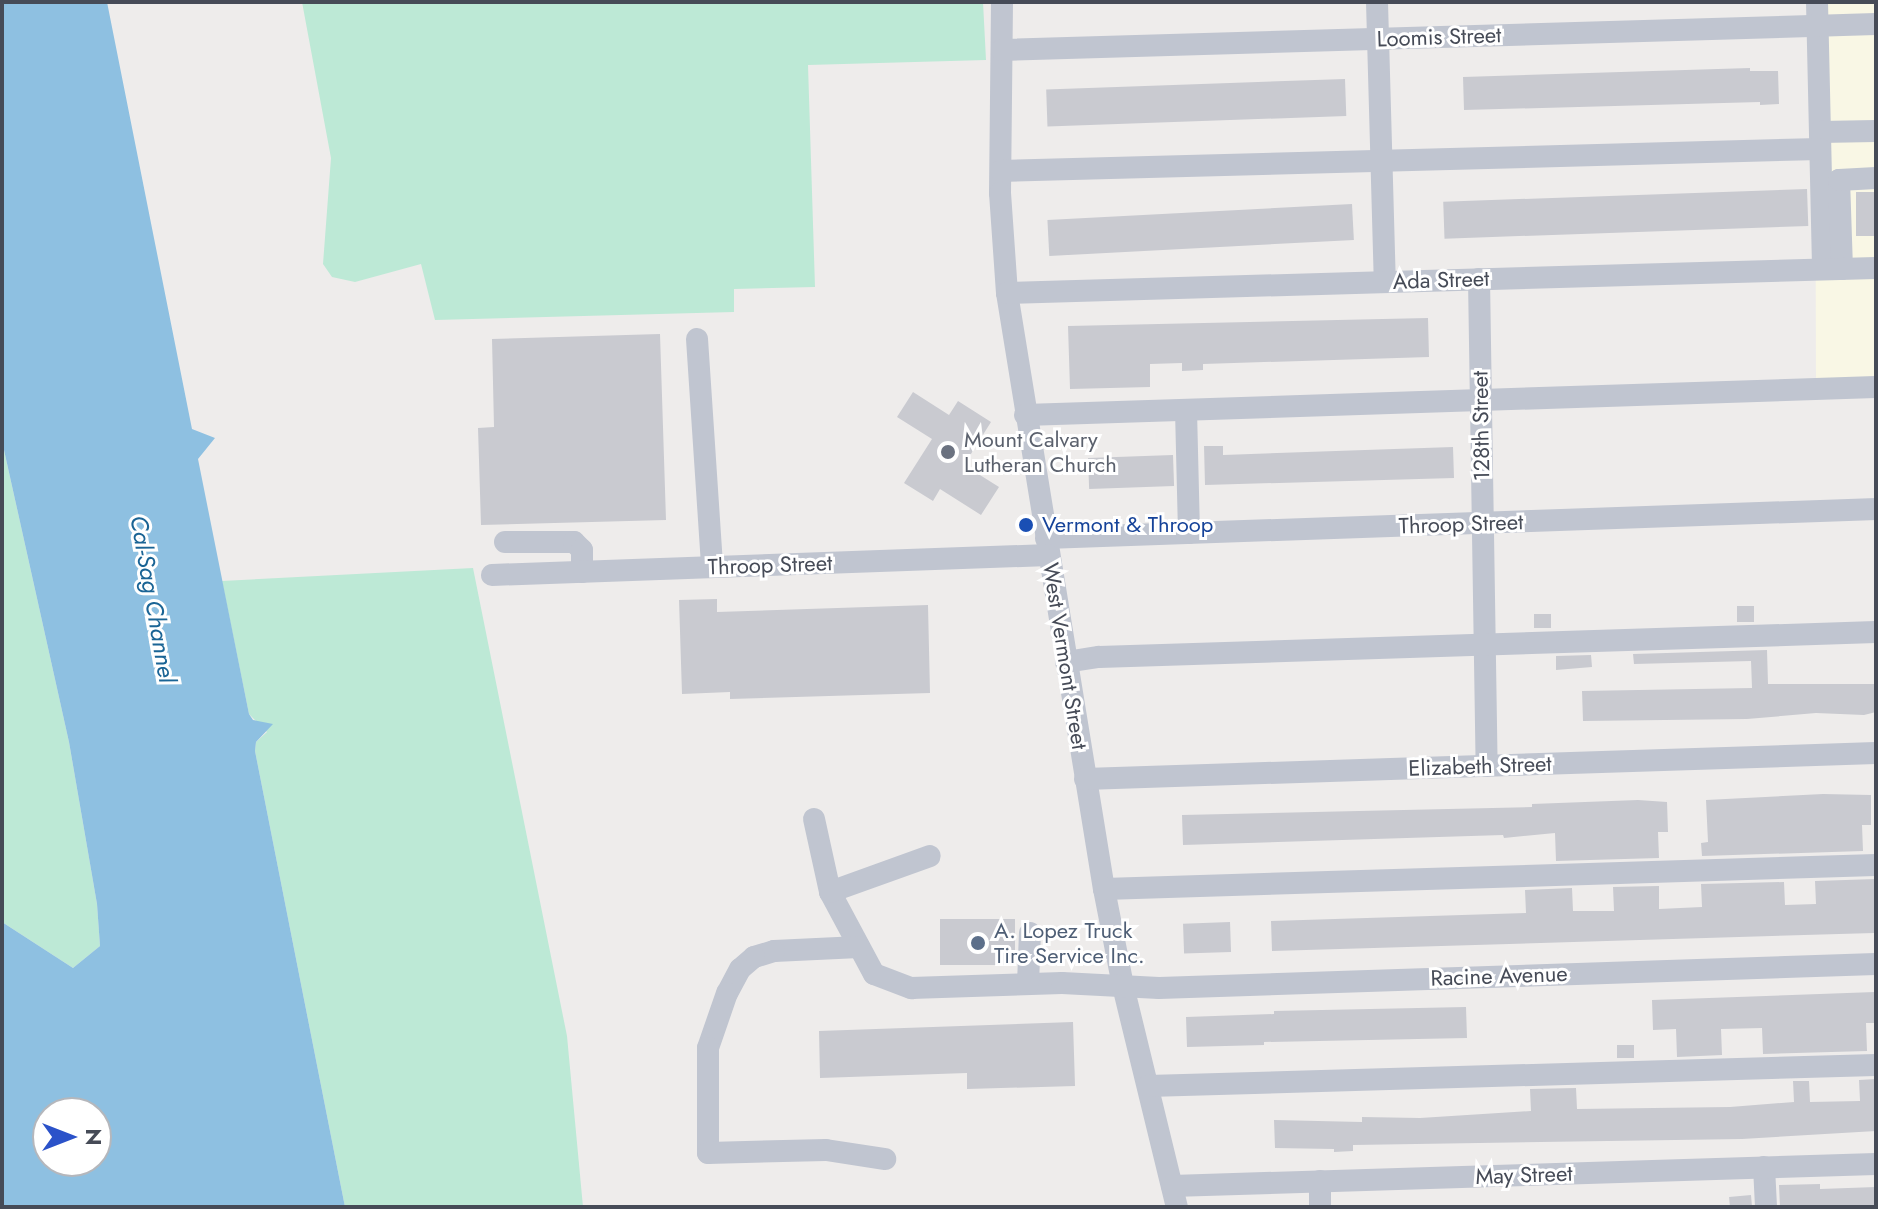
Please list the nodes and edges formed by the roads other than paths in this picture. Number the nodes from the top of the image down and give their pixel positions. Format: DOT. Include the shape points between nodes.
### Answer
graph roads {
  1 [pos="1002,2"];
  2 [pos="1377,2"];
  3 [pos="1817,2"];
  4 [pos="1876,24"];
  5 [pos="1818,26"];
  6 [pos="1378,39"];
  7 [pos="1002,50"];
  8 [pos="1876,131"];
  9 [pos="1820,141"];
  10 [pos="1381,161"];
  11 [pos="1001,171"];
  12 [pos="1876,178"];
  13 [pos="1876,268"];
  14 [pos="1833,269"];
  15 [pos="1479,279"];
  16 [pos="1385,282"];
  17 [pos="1007,293"];
  18 [pos="697,339"];
  19 [pos="1876,387"];
  20 [pos="1480,402"];
  21 [pos="1186,410"];
  22 [pos="1025,415"];
  23 [pos="1876,509"];
  24 [pos="1482,523"];
  25 [pos="1189,533"];
  26 [pos="505,542"];
  27 [pos="1047,546"];
  28 [pos="712,567"];
  29 [pos="582,572"];
  30 [pos="492,575"];
  31 [pos="1876,632"];
  32 [pos="1485,645"];
  33 [pos="1066,662"];
  34 [pos="1876,753"];
  35 [pos="1487,766"];
  36 [pos="1085,779"];
  37 [pos="814,819"];
  38 [pos="930,856"];
  39 [pos="1876,865"];
  40 [pos="1104,889"];
  41 [pos="830,892"];
  42 [pos="1030,933"];
  43 [pos="859,947"];
  44 [pos="1876,964"];
  45 [pos="1028,984"];
  46 [pos="1123,986"];
  47 [pos="1876,1065"];
  48 [pos="1148,1086"];
  49 [pos="885,1159"];
  50 [pos="1876,1164"];
  51 [pos="1764,1167"];
  52 [pos="1320,1181"];
  53 [pos="1175,1196"];
  54 [pos="1320,1207"];
  55 [pos="1766,1207"];
  1 -- 7 [label="street, West Vermont Street"];
  2 -- 6 [label="street"];
  3 -- 5 [label="street"];
  4 -- 5 [label="street, Loomis Street"];
  5 -- 6 [label="street, Loomis Street"];
  5 -- 9 [label="street"];
  6 -- 7 [label="street, Loomis Street"];
  6 -- 10 [label="street"];
  7 -- 11 [label="street, West Vermont Street"];
  8 -- 9 [label="street"];
  9 -- 10 [label="street"];
  9 -- 14 [label="street"];
  10 -- 11 [label="street"];
  10 -- 16 [label="street"];
  11 -- 17 [label="street, West Vermont Street"];
  12 -- 14 [label="street" via="1839,180"];
  13 -- 14 [label="street, Ada Street"];
  14 -- 15 [label="street, Ada Street"];
  15 -- 16 [label="street, Ada Street"];
  15 -- 20 [label="street, 128th Street"];
  16 -- 17 [label="street, Ada Street"];
  17 -- 22 [label="street, West Vermont Street"];
  18 -- 28 [label="street"];
  19 -- 20 [label="street"];
  20 -- 21 [label="street"];
  20 -- 24 [label="street, 128th Street"];
  21 -- 22 [label="street"];
  21 -- 25 [label="street"];
  22 -- 27 [label="street, West Vermont Street"];
  23 -- 24 [label="street, Throop Street"];
  24 -- 25 [label="street, Throop Street"];
  24 -- 32 [label="street, 128th Street"];
  25 -- 27 [label="street, Throop Street"];
  26 -- 29 [label="street" via="574,542 582,550"];
  27 -- 28 [label="street, Throop Street"];
  27 -- 33 [label="street, West Vermont Street"];
  28 -- 29 [label="street, Throop Street"];
  29 -- 30 [label="street, Throop Street"];
  31 -- 32 [label="street"];
  32 -- 33 [label="street"];
  32 -- 35 [label="street, 128th Street"];
  33 -- 36 [label="street, West Vermont Street"];
  34 -- 35 [label="street, Elizabeth Street"];
  35 -- 36 [label="street, Elizabeth Street"];
  36 -- 40 [label="street, West Vermont Street"];
  37 -- 41 [label="street, Racine Avenue"];
  38 -- 41 [label="street"];
  39 -- 40 [label="street"];
  40 -- 46 [label="street, West Vermont Street"];
  41 -- 43 [label="street, Racine Avenue"];
  42 -- 45 [label="street"];
  43 -- 45 [label="street, Racine Avenue" via="874,974 911,988"];
  43 -- 49 [label="street" via="774,951 754,957 740,969 708,1048 708,1153 826,1150"];
  44 -- 46 [label="street, Racine Avenue"];
  45 -- 46 [label="street, Racine Avenue"];
  46 -- 48 [label="street, West Vermont Street"];
  47 -- 48 [label="street"];
  48 -- 53 [label="street, West Vermont Street"];
  50 -- 51 [label="street, May Street"];
  51 -- 52 [label="street, May Street"];
  51 -- 55 [label="street"];
  52 -- 53 [label="street, May Street"];
  52 -- 54 [label="street"];
}
